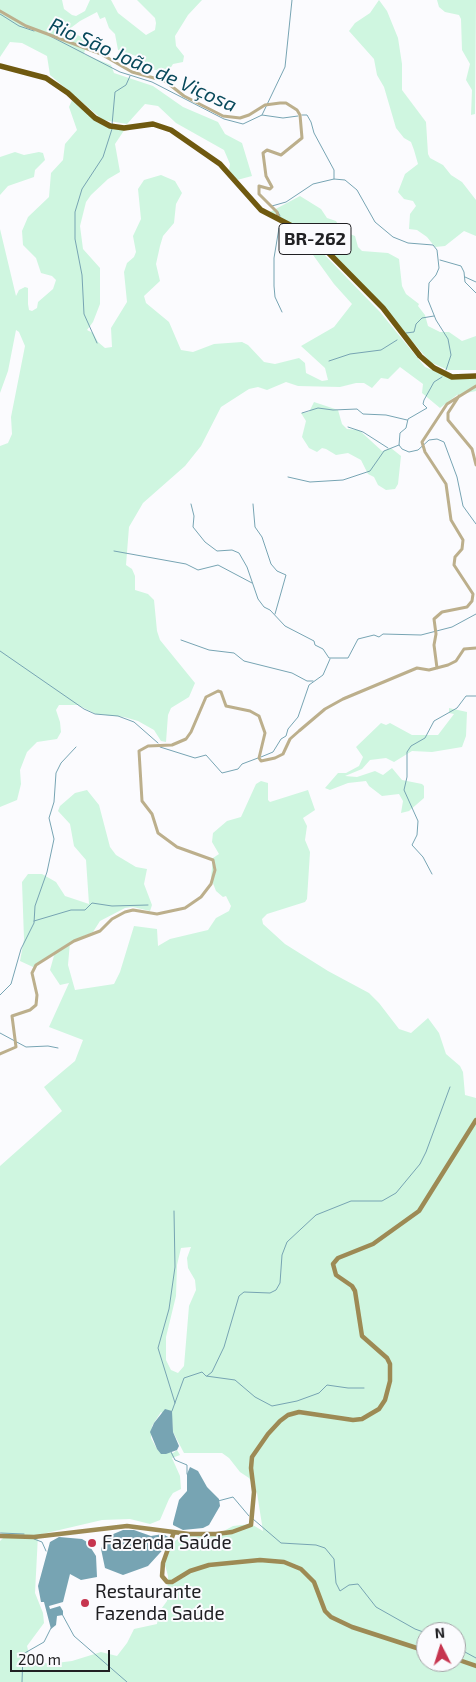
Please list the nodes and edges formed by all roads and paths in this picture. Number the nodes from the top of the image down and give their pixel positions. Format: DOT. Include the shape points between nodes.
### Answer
graph roads {
  1 [pos="0,11"];
  2 [pos="0,66"];
  3 [pos="279,220"];
  4 [pos="476,376"];
  5 [pos="476,386"];
  6 [pos="461,394"];
  7 [pos="476,465"];
  8 [pos="476,648"];
  9 [pos="437,668"];
  10 [pos="0,1054"];
  11 [pos="476,1120"];
  12 [pos="174,1532"];
  13 [pos="0,1536"];
  14 [pos="416,1649"];
  1 -- 3 [label="street" via="26,26 101,54 132,72 165,82 223,116 249,116 265,105 280,103 297,110 302,138 281,156 267,150 263,153 266,176 272,187 259,186 259,194 277,212"];
  2 -- 3 [label="highway, BR-262" via="39,75 52,82 95,118 110,126 153,124 172,130 220,164 260,210"];
  3 -- 4 [label="highway, BR-262" via="307,233 320,244 434,368 452,377"];
  5 -- 6 [label="street"];
  6 -- 7 [label="street" via="448,412 448,420 472,449"];
  6 -- 9 [label="street" via="447,404 422,442 446,484 451,520 463,540 454,565 473,594 467,607 442,612 434,619"];
  8 -- 9 [label="street" via="464,649 455,662"];
  9 -- 10 [label="street" via="417,668 324,709 290,739 282,754 275,758 262,761 259,758 264,733 260,716 226,706 218,691 206,697 186,740 172,745 148,746 139,751 142,801 152,814 158,833 177,847 213,860 215,870 211,884 201,897 185,908 157,914 125,912 100,931 74,940 36,965 32,973 36,1004 30,1010 12,1016 16,1047"];
  11 -- 12 [label="street" via="419,1211 373,1244 338,1258 333,1264 336,1275 354,1288 362,1336 390,1364 385,1400 372,1414 358,1420 305,1412 288,1415 268,1434 252,1457 254,1492 251,1525 216,1534"];
  12 -- 13 [label="street" via="127,1526 34,1537"];
  12 -- 14 [label="street" via="163,1563 162,1576 167,1582 209,1565 260,1560 284,1562 301,1569 314,1582 325,1611 331,1617"];
}
